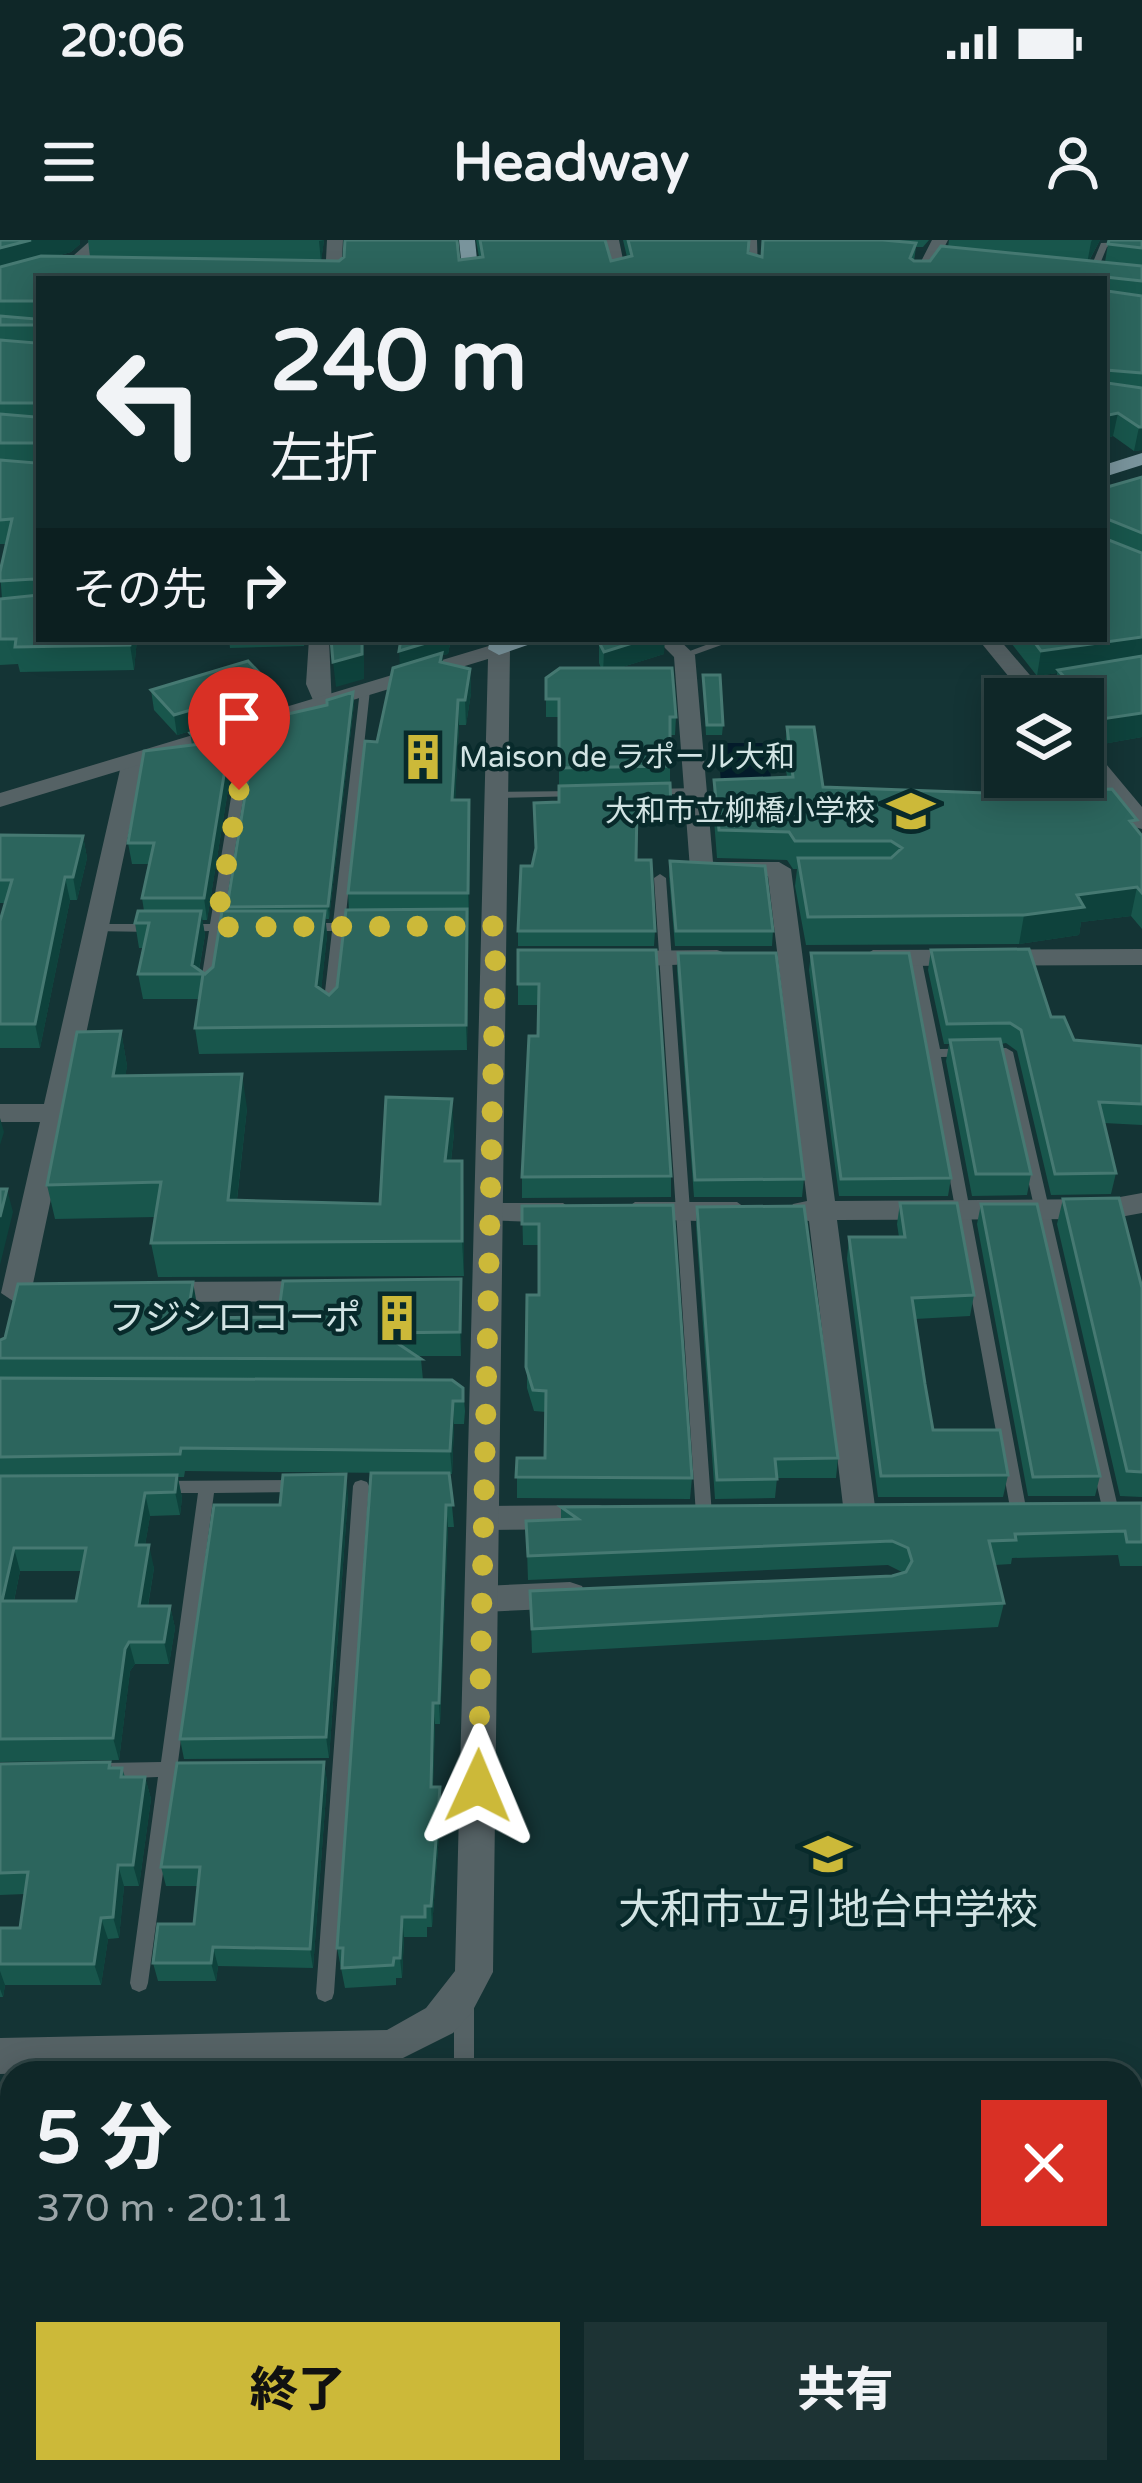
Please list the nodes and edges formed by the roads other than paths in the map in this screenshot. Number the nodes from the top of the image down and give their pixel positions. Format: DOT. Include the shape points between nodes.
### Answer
graph roads {
  1 [pos="100,240"];
  2 [pos="335,240"];
  3 [pos="467,240"];
  4 [pos="611,240"];
  5 [pos="757,240"];
  6 [pos="781,242"];
  7 [pos="1142,244"];
  8 [pos="936,248"];
  9 [pos="905,254"];
  10 [pos="958,259"];
  11 [pos="46,269"];
  12 [pos="100,269"];
  13 [pos="1070,271"];
  14 [pos="310,272"];
  15 [pos="333,275"];
  16 [pos="755,275"];
  17 [pos="1100,275"];
  18 [pos="471,276"];
  19 [pos="618,276"];
  20 [pos="922,276"];
  21 [pos="0,281"];
  22 [pos="1142,459"];
  23 [pos="1107,469"];
  24 [pos="319,642"];
  25 [pos="711,642"];
  26 [pos="991,642"];
  27 [pos="499,644"];
  28 [pos="675,647"];
  29 [pos="1142,670"];
  30 [pos="1021,678"];
  31 [pos="1104,679"];
  32 [pos="365,690"];
  33 [pos="324,702"];
  34 [pos="249,725"];
  35 [pos="133,761"];
  36 [pos="1142,776"];
  37 [pos="1104,777"];
  38 [pos="1108,782"];
  39 [pos="700,791"];
  40 [pos="631,793"];
  41 [pos="585,794"];
  42 [pos="497,795"];
  43 [pos="0,800"];
  44 [pos="1142,822"];
  45 [pos="660,878"];
  46 [pos="216,927"];
  47 [pos="257,927"];
  48 [pos="298,927"];
  49 [pos="339,927"];
  50 [pos="382,927"];
  51 [pos="96,928"];
  52 [pos="1142,957"];
  53 [pos="665,958"];
  54 [pos="779,958"];
  55 [pos="852,958"];
  56 [pos="915,958"];
  57 [pos="577,959"];
  58 [pos="206,991"];
  59 [pos="329,1012"];
  60 [pos="934,1053"];
  61 [pos="0,1113"];
  62 [pos="55,1113"];
  63 [pos="1142,1203"];
  64 [pos="963,1210"];
  65 [pos="1042,1210"];
  66 [pos="820,1211"];
  67 [pos="681,1212"];
  68 [pos="491,1213"];
  69 [pos="343,1291"];
  70 [pos="133,1292"];
  71 [pos="18,1296"];
  72 [pos="382,1485"];
  73 [pos="317,1486"];
  74 [pos="339,1486"];
  75 [pos="362,1486"];
  76 [pos="138,1487"];
  77 [pos="207,1487"];
  78 [pos="479,1496"];
  79 [pos="1114,1512"];
  80 [pos="1019,1513"];
  81 [pos="860,1514"];
  82 [pos="715,1515"];
  83 [pos="602,1594"];
  84 [pos="483,1599"];
  85 [pos="168,1769"];
  86 [pos="190,1769"];
  87 [pos="320,1769"];
  88 [pos="341,1769"];
  89 [pos="84,1771"];
  90 [pos="139,1983"];
  91 [pos="325,1993"];
  92 [pos="464,1996"];
  93 [pos="0,2056"];
  94 [pos="322,2061"];
  95 [pos="464,2061"];
  1 -- 11 [label="street" via="79,259"];
  2 -- 15 [label="street"];
  3 -- 18 [label="main road"];
  4 -- 19 [label="street"];
  5 -- 6 [label="street"];
  5 -- 16 [label="lane"];
  7 -- 17 [label="lane" via="1104,245"];
  8 -- 9 [label="street"];
  8 -- 10 [label="street"];
  8 -- 20 [label="street"];
  11 -- 12 [label="street"];
  11 -- 21 [label="street"];
  13 -- 17 [label="street"];
  14 -- 15 [label="street"];
  22 -- 23 [label="main road"];
  24 -- 33 [label="street"];
  25 -- 28 [label="lane"];
  26 -- 30 [label="street"];
  27 -- 32 [label="street"];
  27 -- 42 [label="street"];
  28 -- 39 [label="street"];
  29 -- 31 [label="street"];
  32 -- 33 [label="street"];
  32 -- 49 [label="lane"];
  33 -- 34 [label="street"];
  34 -- 35 [label="street"];
  34 -- 46 [label="lane"];
  35 -- 43 [label="street"];
  35 -- 51 [label="street"];
  36 -- 38 [label="street"];
  37 -- 38 [label="street"];
  38 -- 44 [label="street"];
  39 -- 40 [label="lane"];
  39 -- 54 [label="street" via="702,869 778,868 790,878"];
  41 -- 42 [label="lane"];
  42 -- 68 [label="street" via="488,926 504,959"];
  45 -- 53 [label="lane"];
  46 -- 47 [label="lane"];
  46 -- 51 [label="lane"];
  46 -- 58 [label="lane"];
  48 -- 49 [label="lane"];
  49 -- 50 [label="lane"];
  49 -- 59 [label="lane"];
  51 -- 62 [label="street"];
  52 -- 56 [label="street"];
  53 -- 54 [label="street"];
  53 -- 57 [label="street"];
  53 -- 67 [label="lane"];
  54 -- 66 [label="street"];
  55 -- 56 [label="street"];
  56 -- 60 [label="lane"];
  60 -- 64 [label="lane"];
  60 -- 65 [label="lane" via="1006,1052"];
  61 -- 62 [label="street"];
  62 -- 71 [label="street"];
  63 -- 65 [label="street"];
  64 -- 65 [label="street"];
  64 -- 66 [label="street"];
  64 -- 80 [label="lane"];
  65 -- 79 [label="lane"];
  66 -- 67 [label="street"];
  66 -- 81 [label="street"];
  67 -- 68 [label="street"];
  67 -- 82 [label="lane"];
  68 -- 78 [label="street" via="473,1290"];
  69 -- 70 [label="street"];
  72 -- 75 [label="lane"];
  73 -- 77 [label="lane"];
  74 -- 75 [label="lane"];
  75 -- 88 [label="lane"];
  76 -- 77 [label="lane"];
  77 -- 85 [label="lane"];
  78 -- 82 [label="street" via="650,1516"];
  78 -- 84 [label="street"];
  83 -- 84 [label="street"];
  84 -- 92 [label="street" via="474,1972"];
  85 -- 86 [label="lane"];
  85 -- 89 [label="lane"];
  85 -- 90 [label="lane"];
  87 -- 88 [label="lane"];
  88 -- 91 [label="lane"];
  92 -- 94 [label="street" via="419,2038"];
  92 -- 95 [label="lane"];
  93 -- 94 [label="street"];
}
